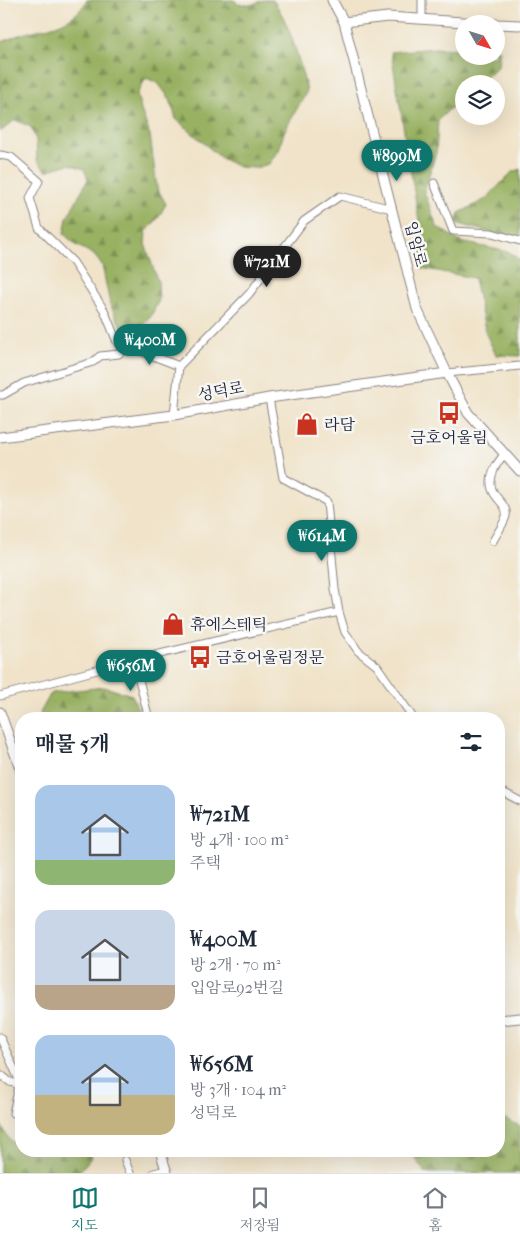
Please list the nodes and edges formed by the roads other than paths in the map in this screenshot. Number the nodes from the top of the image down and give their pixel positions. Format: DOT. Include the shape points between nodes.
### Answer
graph roads {
  1 [pos="332,0"];
  2 [pos="422,0"];
  3 [pos="422,20"];
  4 [pos="344,22"];
  5 [pos="455,22"];
  6 [pos="505,24"];
  7 [pos="520,25"];
  8 [pos="0,155"];
  9 [pos="434,183"];
  10 [pos="392,209"];
  11 [pos="520,240"];
  12 [pos="128,346"];
  13 [pos="180,366"];
  14 [pos="520,366"];
  15 [pos="447,372"];
  16 [pos="0,395"];
  17 [pos="269,398"];
  18 [pos="174,415"];
  19 [pos="0,437"];
  20 [pos="504,454"];
  21 [pos="520,471"];
  22 [pos="493,541"];
  23 [pos="338,612"];
  24 [pos="134,660"];
  25 [pos="0,696"];
  26 [pos="0,712"];
  27 [pos="147,712"];
  28 [pos="409,712"];
  29 [pos="15,754"];
  30 [pos="505,793"];
  31 [pos="520,801"];
  32 [pos="520,1018"];
  33 [pos="505,1019"];
  34 [pos="0,1037"];
  35 [pos="15,1071"];
  36 [pos="0,1074"];
  37 [pos="15,1083"];
  38 [pos="15,1106"];
  39 [pos="13,1113"];
  40 [pos="162,1157"];
  41 [pos="125,1160"];
  42 [pos="166,1172"];
  43 [pos="130,1173"];
  44 [pos="154,1173"];
  1 -- 4 [label="street, 입암로"];
  2 -- 3 [label="street"];
  3 -- 4 [label="street" via="388,18"];
  3 -- 5 [label="street"];
  4 -- 10 [label="street, 입암로"];
  6 -- 7 [label="street"];
  8 -- 12 [label="street" via="11,157 39,181 30,198 39,228 73,262 104,310 116,342"];
  9 -- 11 [label="street" via="453,231 492,233"];
  10 -- 13 [label="street" via="340,196 304,221 249,294"];
  10 -- 15 [label="street, 입암로" via="417,308"];
  12 -- 13 [label="street"];
  12 -- 16 [label="street" via="119,354 100,356 93,362 24,383"];
  13 -- 18 [label="street"];
  14 -- 15 [label="street"];
  15 -- 17 [label="street, 성덕로"];
  15 -- 20 [label="street, 입암로" via="468,413"];
  17 -- 18 [label="street, 성덕로"];
  17 -- 23 [label="street" via="283,478 327,502"];
  18 -- 19 [label="street, 성덕로"];
  20 -- 21 [label="street, 입암로"];
  20 -- 22 [label="street" via="494,470 490,485 506,511"];
  23 -- 24 [label="street"];
  23 -- 28 [label="street" via="345,632 358,650 377,666"];
  24 -- 25 [label="street"];
  24 -- 27 [label="street"];
  26 -- 29 [label="street"];
  30 -- 31 [label="street"];
  32 -- 33 [label="street"];
  34 -- 35 [label="street"];
  36 -- 37 [label="street"];
  38 -- 39 [label="street"];
  40 -- 42 [label="street"];
  41 -- 43 [label="street"];
  42 -- 44 [label="street"];
}
